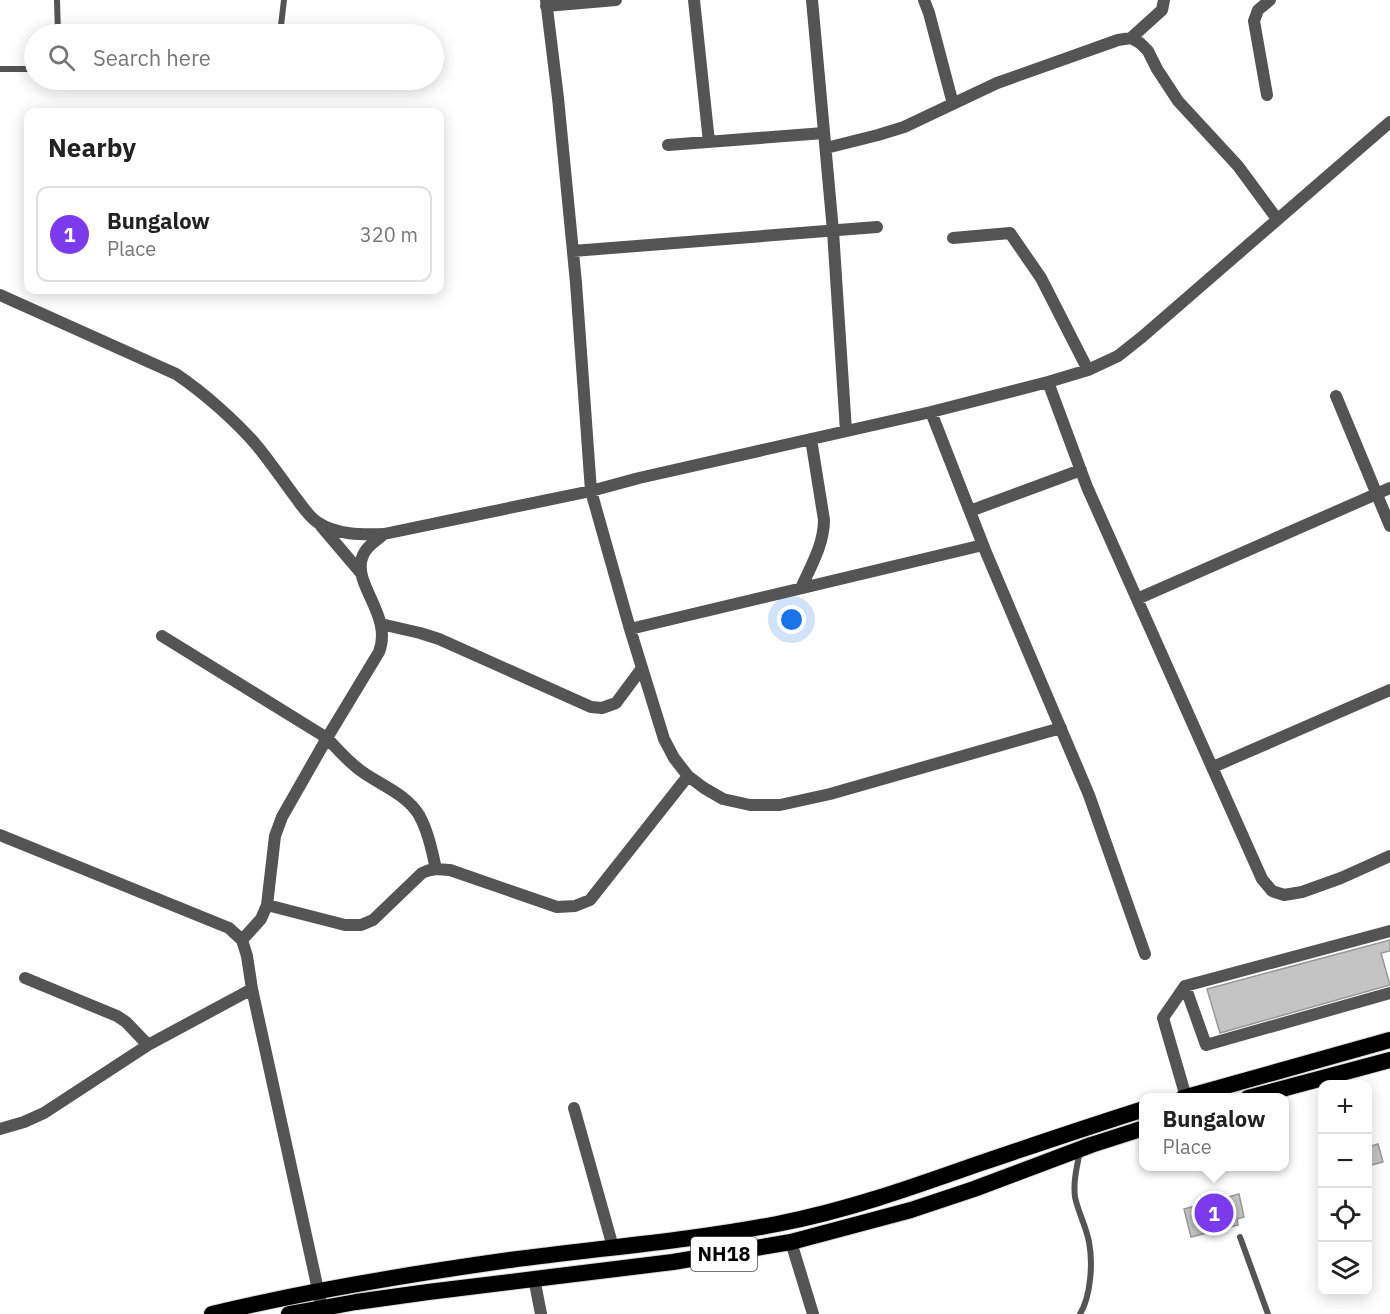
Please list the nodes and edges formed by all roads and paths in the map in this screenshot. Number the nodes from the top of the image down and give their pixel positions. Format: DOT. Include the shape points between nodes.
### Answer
graph roads {
  1 [pos="57,0"];
  2 [pos="284,0"];
  3 [pos="616,0"];
  4 [pos="694,0"];
  5 [pos="812,0"];
  6 [pos="924,0"];
  7 [pos="1164,0"];
  8 [pos="1270,0"];
  9 [pos="546,3"];
  10 [pos="58,24"];
  11 [pos="281,24"];
  12 [pos="1131,39"];
  13 [pos="0,69"];
  14 [pos="24,69"];
  15 [pos="1267,95"];
  16 [pos="953,104"];
  17 [pos="1390,122"];
  18 [pos="824,133"];
  19 [pos="709,142"];
  20 [pos="668,145"];
  21 [pos="826,147"];
  22 [pos="1277,219"];
  23 [pos="877,227"];
  24 [pos="833,231"];
  25 [pos="954,238"];
  26 [pos="573,251"];
  27 [pos="0,295"];
  28 [pos="1088,370"];
  29 [pos="1048,382"];
  30 [pos="1336,396"];
  31 [pos="931,412"];
  32 [pos="846,431"];
  33 [pos="810,439"];
  34 [pos="1081,470"];
  35 [pos="1390,488"];
  36 [pos="591,491"];
  37 [pos="1376,494"];
  38 [pos="970,511"];
  39 [pos="317,522"];
  40 [pos="1390,526"];
  41 [pos="384,534"];
  42 [pos="983,546"];
  43 [pos="361,573"];
  44 [pos="801,588"];
  45 [pos="1137,599"];
  46 [pos="381,624"];
  47 [pos="630,629"];
  48 [pos="162,636"];
  49 [pos="642,668"];
  50 [pos="1390,690"];
  51 [pos="1061,728"];
  52 [pos="327,738"];
  53 [pos="1212,767"];
  54 [pos="688,776"];
  55 [pos="0,835"];
  56 [pos="1390,856"];
  57 [pos="436,869"];
  58 [pos="267,905"];
  59 [pos="1390,931"];
  60 [pos="242,940"];
  61 [pos="1145,954"];
  62 [pos="25,978"];
  63 [pos="1185,986"];
  64 [pos="252,989"];
  65 [pos="1390,993"];
  66 [pos="1390,1040"];
  67 [pos="148,1045"];
  68 [pos="1390,1060"];
  69 [pos="1184,1093"];
  70 [pos="1199,1093"];
  71 [pos="1267,1093"];
  72 [pos="574,1108"];
  73 [pos="1139,1110"];
  74 [pos="0,1129"];
  75 [pos="1139,1129"];
  76 [pos="1080,1149"];
  77 [pos="1240,1238"];
  78 [pos="791,1242"];
  79 [pos="613,1247"];
  80 [pos="534,1278"];
  81 [pos="317,1291"];
  82 [pos="322,1308"];
  83 [pos="212,1314"];
  84 [pos="289,1314"];
  85 [pos="541,1314"];
  86 [pos="813,1314"];
  87 [pos="1080,1314"];
  88 [pos="1268,1314"];
  1 -- 10 [label="lane"];
  2 -- 11 [label="lane"];
  3 -- 9 [label="street"];
  4 -- 19 [label="street"];
  5 -- 18 [label="street"];
  6 -- 16 [label="street"];
  7 -- 12 [label="street" via="1162,10"];
  8 -- 15 [label="street" via="1258,10 1254,21"];
  9 -- 26 [label="street"];
  12 -- 16 [label="street" via="1024,72"];
  12 -- 22 [label="street" via="1148,51 1178,101 1238,166"];
  13 -- 14 [label="lane"];
  16 -- 21 [label="street" via="904,127"];
  17 -- 22 [label="street"];
  18 -- 19 [label="street"];
  18 -- 21 [label="street"];
  19 -- 20 [label="street"];
  21 -- 24 [label="street"];
  22 -- 28 [label="street" via="1142,338 1118,356"];
  23 -- 24 [label="street"];
  24 -- 26 [label="street"];
  24 -- 32 [label="street"];
  25 -- 28 [label="street" via="1010,233 1041,278"];
  26 -- 36 [label="street"];
  27 -- 39 [label="street" via="191,384 242,429"];
  28 -- 29 [label="street"];
  29 -- 31 [label="street"];
  29 -- 34 [label="street"];
  30 -- 37 [label="street"];
  31 -- 32 [label="street"];
  31 -- 38 [label="street"];
  32 -- 33 [label="street"];
  33 -- 36 [label="street"];
  33 -- 44 [label="street" via="824,532"];
  34 -- 38 [label="street"];
  34 -- 45 [label="street"];
  35 -- 37 [label="street"];
  36 -- 41 [label="street"];
  36 -- 47 [label="street"];
  37 -- 40 [label="street"];
  37 -- 45 [label="street"];
  38 -- 42 [label="street"];
  39 -- 41 [label="street" via="348,533"];
  39 -- 43 [label="street"];
  41 -- 43 [label="street" via="362,558"];
  42 -- 44 [label="street"];
  42 -- 51 [label="street"];
  43 -- 46 [label="street"];
  44 -- 47 [label="street"];
  45 -- 53 [label="street"];
  46 -- 49 [label="street" via="439,639 602,708 616,703"];
  46 -- 52 [label="street" via="379,652"];
  47 -- 49 [label="street"];
  48 -- 52 [label="street"];
  49 -- 54 [label="street" via="664,739"];
  50 -- 53 [label="street"];
  51 -- 54 [label="street" via="780,805 750,805 723,799"];
  51 -- 61 [label="street"];
  52 -- 57 [label="street" via="347,760 405,798 419,815"];
  52 -- 58 [label="street" via="275,836"];
  53 -- 56 [label="street" via="1262,879 1272,891 1284,895 1302,892"];
  54 -- 57 [label="street" via="590,900 575,906 557,907 450,870"];
  55 -- 60 [label="street" via="229,928"];
  57 -- 58 [label="street" via="422,873 373,920 361,925 345,925"];
  58 -- 60 [label="street" via="261,919"];
  59 -- 63 [label="street"];
  60 -- 64 [label="street"];
  62 -- 67 [label="street" via="117,1016"];
  63 -- 65 [label="street" via="1206,1045"];
  63 -- 69 [label="street" via="1163,1018"];
  64 -- 67 [label="street"];
  64 -- 81 [label="street"];
  66 -- 70 [label="highway"];
  67 -- 74 [label="street" via="44,1113"];
  68 -- 71 [label="highway"];
  72 -- 79 [label="street"];
  73 -- 79 [label="highway, NH18" via="847,1208 776,1224"];
  75 -- 76 [label="highway, NH18"];
  76 -- 78 [label="highway, NH18" via="911,1210"];
  76 -- 87 [label="lane" via="1075,1199 1089,1242 1090,1262 1089,1291"];
  77 -- 88 [label="lane"];
  78 -- 80 [label="highway, NH18" via="673,1262"];
  78 -- 86 [label="street"];
  79 -- 81 [label="highway, NH18"];
  80 -- 82 [label="highway, NH18"];
  80 -- 85 [label="street"];
  81 -- 82 [label="street"];
  81 -- 83 [label="highway, NH18"];
  82 -- 84 [label="highway, NH18"];
}
